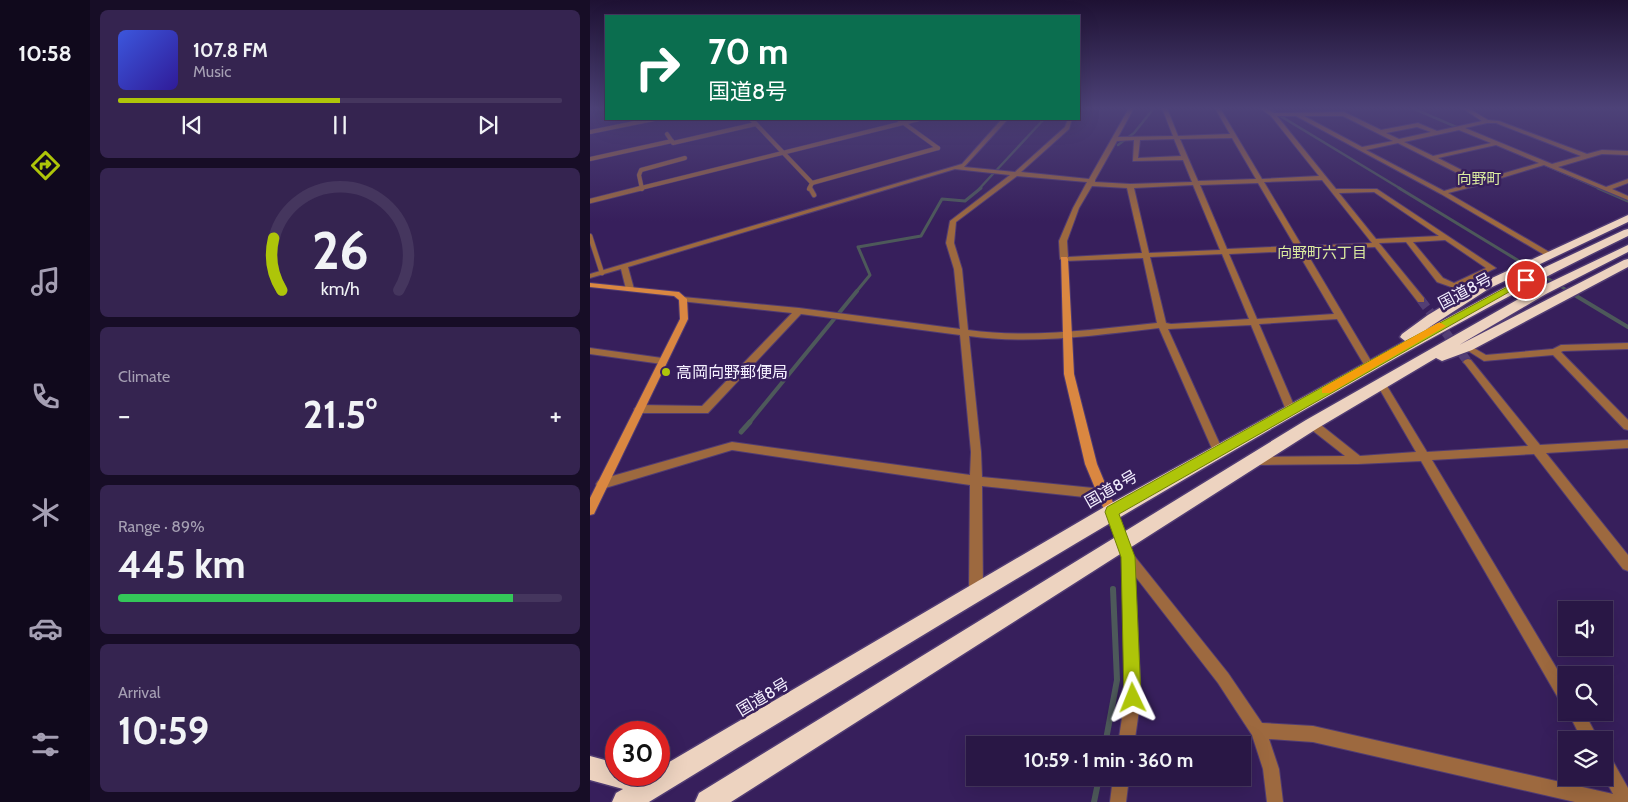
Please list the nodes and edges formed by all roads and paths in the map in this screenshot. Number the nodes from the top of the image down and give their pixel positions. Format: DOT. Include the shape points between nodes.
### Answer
graph roads {
  1 [pos="652,145"];
  2 [pos="775,145"];
  3 [pos="816,145"];
  4 [pos="935,145"];
  5 [pos="981,145"];
  6 [pos="1048,145"];
  7 [pos="1111,145"];
  8 [pos="1136,145"];
  9 [pos="1179,145"];
  10 [pos="1238,145"];
  11 [pos="1298,145"];
  12 [pos="1354,145"];
  13 [pos="1378,145"];
  14 [pos="1407,145"];
  15 [pos="1489,145"];
  16 [pos="1499,145"];
  17 [pos="1558,145"];
  18 [pos="1361,149"];
  19 [pos="1628,153"];
  20 [pos="782,154"];
  21 [pos="1586,156"];
  22 [pos="685,158"];
  23 [pos="1184,158"];
  24 [pos="1432,158"];
  25 [pos="590,159"];
  26 [pos="1545,163"];
  27 [pos="1553,166"];
  28 [pos="955,168"];
  29 [pos="1017,173"];
  30 [pos="1324,178"];
  31 [pos="1259,181"];
  32 [pos="1628,181"];
  33 [pos="1091,182"];
  34 [pos="1482,182"];
  35 [pos="812,183"];
  36 [pos="1196,183"];
  37 [pos="1130,186"];
  38 [pos="642,189"];
  39 [pos="1606,189"];
  40 [pos="1334,191"];
  41 [pos="1443,194"];
  42 [pos="814,195"];
  43 [pos="1628,198"];
  44 [pos="590,201"];
  45 [pos="1628,218"];
  46 [pos="1628,232"];
  47 [pos="590,236"];
  48 [pos="1446,238"];
  49 [pos="1408,240"];
  50 [pos="1376,243"];
  51 [pos="1300,248"];
  52 [pos="1628,248"];
  53 [pos="1224,251"];
  54 [pos="1146,254"];
  55 [pos="1548,255"];
  56 [pos="1064,259"];
  57 [pos="1628,262"];
  58 [pos="624,266"];
  59 [pos="602,273"];
  60 [pos="590,276"];
  61 [pos="590,285"];
  62 [pos="630,289"];
  63 [pos="684,299"];
  64 [pos="1420,300"];
  65 [pos="799,311"];
  66 [pos="1340,316"];
  67 [pos="1254,321"];
  68 [pos="1162,325"];
  69 [pos="964,334"];
  70 [pos="1066,335"];
  71 [pos="1628,346"];
  72 [pos="1467,347"];
  73 [pos="590,351"];
  74 [pos="1555,352"];
  75 [pos="662,361"];
  76 [pos="1468,362"];
  77 [pos="1373,364"];
  78 [pos="1402,370"];
  79 [pos="1381,383"];
  80 [pos="639,409"];
  81 [pos="1291,410"];
  82 [pos="1312,424"];
  83 [pos="1628,426"];
  84 [pos="1628,444"];
  85 [pos="1538,451"];
  86 [pos="1218,452"];
  87 [pos="1426,457"];
  88 [pos="1358,460"];
  89 [pos="1254,461"];
  90 [pos="977,481"];
  91 [pos="602,484"];
  92 [pos="1103,494"];
  93 [pos="590,510"];
  94 [pos="1112,512"];
  95 [pos="1125,549"];
  96 [pos="1628,565"];
  97 [pos="976,592"];
  98 [pos="1558,684"];
  99 [pos="1258,731"];
  100 [pos="1127,736"];
  101 [pos="590,768"];
  102 [pos="605,772"];
  103 [pos="670,775"];
  104 [pos="1613,778"];
  105 [pos="652,786"];
  106 [pos="1120,786"];
  107 [pos="625,802"];
  108 [pos="708,802"];
  109 [pos="1118,802"];
  110 [pos="1275,802"];
  111 [pos="1612,802"];
  112 [pos="1627,802"];
  1 -- 25 [label="lane"];
  2 -- 20 [label="lane"];
  3 -- 20 [label="lane"];
  4 -- 35 [label="lane" via="938,148"];
  5 -- 28 [label="street" via="964,164"];
  6 -- 29 [label="street"];
  7 -- 33 [label="street"];
  8 -- 23 [label="street" via="1135,160"];
  9 -- 23 [label="street"];
  10 -- 31 [label="street"];
  11 -- 30 [label="street"];
  12 -- 18 [label="street"];
  13 -- 18 [label="street"];
  14 -- 24 [label="street"];
  15 -- 24 [label="street"];
  16 -- 26 [label="street"];
  17 -- 21 [label="street"];
  18 -- 41 [label="street"];
  19 -- 21 [label="street" via="1602,152"];
  20 -- 35 [label="lane"];
  20 -- 38 [label="lane"];
  21 -- 27 [label="street"];
  22 -- 38 [label="lane" via="641,170 638,176"];
  23 -- 36 [label="street"];
  24 -- 34 [label="street"];
  26 -- 27 [label="street"];
  26 -- 34 [label="street"];
  27 -- 39 [label="street"];
  28 -- 29 [label="street"];
  28 -- 58 [label="street"];
  29 -- 33 [label="street"];
  29 -- 69 [label="street" via="953,221 950,242 958,269"];
  30 -- 31 [label="street"];
  30 -- 40 [label="street"];
  31 -- 36 [label="street"];
  31 -- 51 [label="street"];
  32 -- 39 [label="street"];
  33 -- 37 [label="street"];
  33 -- 56 [label="street" via="1063,241"];
  34 -- 41 [label="street"];
  35 -- 42 [label="lane" via="809,190"];
  36 -- 37 [label="street"];
  36 -- 53 [label="street"];
  37 -- 54 [label="street"];
  38 -- 44 [label="lane"];
  39 -- 43 [label="street"];
  40 -- 48 [label="street" via="1375,190"];
  40 -- 50 [label="street"];
  41 -- 55 [label="street"];
  45 -- 55 [label="highway"];
  46 -- 77 [label="highway, 国道8号" via="1526,280"];
  47 -- 59 [label="lane"];
  48 -- 49 [label="street"];
  48 -- 49 [label="street" via="1492,268 1454,286 1440,280"];
  49 -- 50 [label="street"];
  50 -- 51 [label="street"];
  50 -- 64 [label="street"];
  51 -- 53 [label="street"];
  51 -- 66 [label="street"];
  52 -- 78 [label="highway" via="1542,291"];
  53 -- 54 [label="street"];
  53 -- 67 [label="street"];
  54 -- 56 [label="street"];
  54 -- 68 [label="street"];
  55 -- 77 [label="highway" via="1445,308"];
  56 -- 70 [label="street"];
  57 -- 72 [label="highway"];
  58 -- 59 [label="street"];
  58 -- 62 [label="street"];
  59 -- 60 [label="street"];
  61 -- 62 [label="street"];
  62 -- 63 [label="street" via="676,294"];
  63 -- 65 [label="street"];
  63 -- 75 [label="street" via="684,319"];
  65 -- 69 [label="street"];
  65 -- 80 [label="street" via="704,410"];
  66 -- 67 [label="street"];
  66 -- 77 [label="street"];
  67 -- 68 [label="street"];
  67 -- 81 [label="street"];
  68 -- 70 [label="street"];
  68 -- 86 [label="street"];
  69 -- 70 [label="street"];
  69 -- 90 [label="street"];
  70 -- 92 [label="street" via="1069,374 1078,416"];
  71 -- 74 [label="street" via="1561,348"];
  72 -- 74 [label="street" via="1484,358"];
  72 -- 78 [label="highway"];
  73 -- 75 [label="street"];
  74 -- 83 [label="street"];
  75 -- 80 [label="street"];
  76 -- 85 [label="street"];
  77 -- 81 [label="highway, 国道8号"];
  78 -- 79 [label="highway"];
  79 -- 82 [label="highway"];
  79 -- 87 [label="street"];
  80 -- 91 [label="street"];
  81 -- 86 [label="highway, 国道8号"];
  82 -- 88 [label="street"];
  82 -- 89 [label="highway"];
  84 -- 85 [label="street"];
  85 -- 87 [label="street"];
  85 -- 96 [label="street"];
  86 -- 94 [label="highway, 国道8号"];
  87 -- 88 [label="street"];
  87 -- 98 [label="street"];
  88 -- 89 [label="street"];
  89 -- 95 [label="highway"];
  90 -- 91 [label="street" via="732,446"];
  90 -- 92 [label="street"];
  90 -- 97 [label="street"];
  91 -- 93 [label="street"];
  92 -- 94 [label="street"];
  94 -- 95 [label="street"];
  94 -- 97 [label="highway, 国道8号"];
  95 -- 99 [label="street" via="1223,678"];
  95 -- 100 [label="street" via="1133,698"];
  95 -- 108 [label="highway"];
  97 -- 103 [label="highway, 国道8号"];
  99 -- 110 [label="street" via="1271,769"];
  99 -- 111 [label="street" via="1313,734"];
  101 -- 102 [label="highway"];
  104 -- 112 [label="street"];
  105 -- 107 [label="highway, 国道8号"];
  106 -- 109 [label="street"];
}
